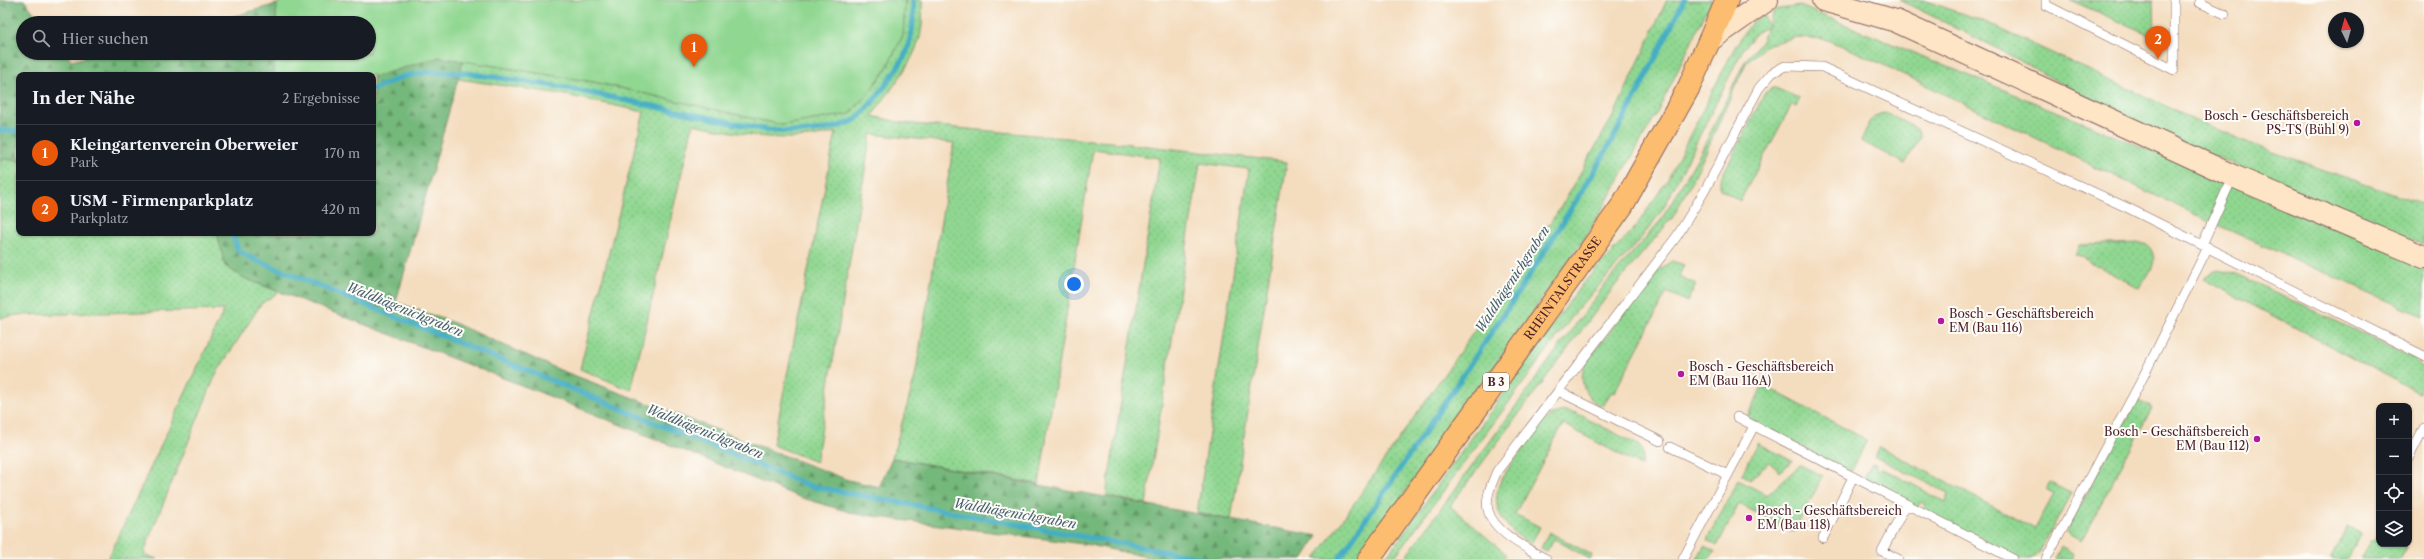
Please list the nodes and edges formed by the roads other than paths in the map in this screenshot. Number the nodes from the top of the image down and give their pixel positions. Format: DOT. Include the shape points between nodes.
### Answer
graph roads {
  1 [pos="1727,0"];
  2 [pos="1767,0"];
  3 [pos="1823,0"];
  4 [pos="1867,0"];
  5 [pos="2046,0"];
  6 [pos="2174,0"];
  7 [pos="2200,0"];
  8 [pos="2225,14"];
  9 [pos="1896,21"];
  10 [pos="1710,40"];
  11 [pos="2233,176"];
  12 [pos="2205,246"];
  13 [pos="2424,257"];
  14 [pos="2424,356"];
  15 [pos="1558,391"];
  16 [pos="1737,418"];
  17 [pos="1754,426"];
  18 [pos="2424,428"];
  19 [pos="1660,441"];
  20 [pos="1670,446"];
  21 [pos="2412,451"];
  22 [pos="1728,475"];
  23 [pos="1853,477"];
  24 [pos="1906,505"];
  25 [pos="1823,538"];
  26 [pos="1880,555"];
  27 [pos="1369,559"];
  28 [pos="1546,559"];
  29 [pos="1683,559"];
  30 [pos="1898,559"];
  31 [pos="2013,559"];
  32 [pos="2046,559"];
  1 -- 10 [label="main road, RHEINTALSTRASSE / B 3"];
  2 -- 10 [label="street"];
  3 -- 9 [label="street"];
  4 -- 9 [label="street"];
  5 -- 6 [label="lane" via="2046,5 2174,70"];
  7 -- 8 [label="lane" via="2200,3"];
  9 -- 11 [label="street"];
  10 -- 27 [label="main road, RHEINTALSTRASSE / B 3" via="1678,106 1622,206"];
  11 -- 12 [label="lane"];
  11 -- 13 [label="street"];
  12 -- 14 [label="lane"];
  12 -- 15 [label="lane" via="1822,67 1785,66 1772,72 1759,88 1704,192 1677,236"];
  12 -- 32 [label="lane" via="2136,389"];
  15 -- 19 [label="lane"];
  15 -- 28 [label="lane" via="1497,471 1489,492 1488,511 1499,528 1521,545"];
  16 -- 17 [label="lane"];
  17 -- 22 [label="lane"];
  17 -- 23 [label="lane"];
  18 -- 21 [label="lane"];
  20 -- 22 [label="lane"];
  22 -- 29 [label="lane"];
  23 -- 24 [label="lane"];
  23 -- 25 [label="lane"];
  24 -- 26 [label="lane"];
  24 -- 31 [label="lane"];
  26 -- 30 [label="lane"];
}
